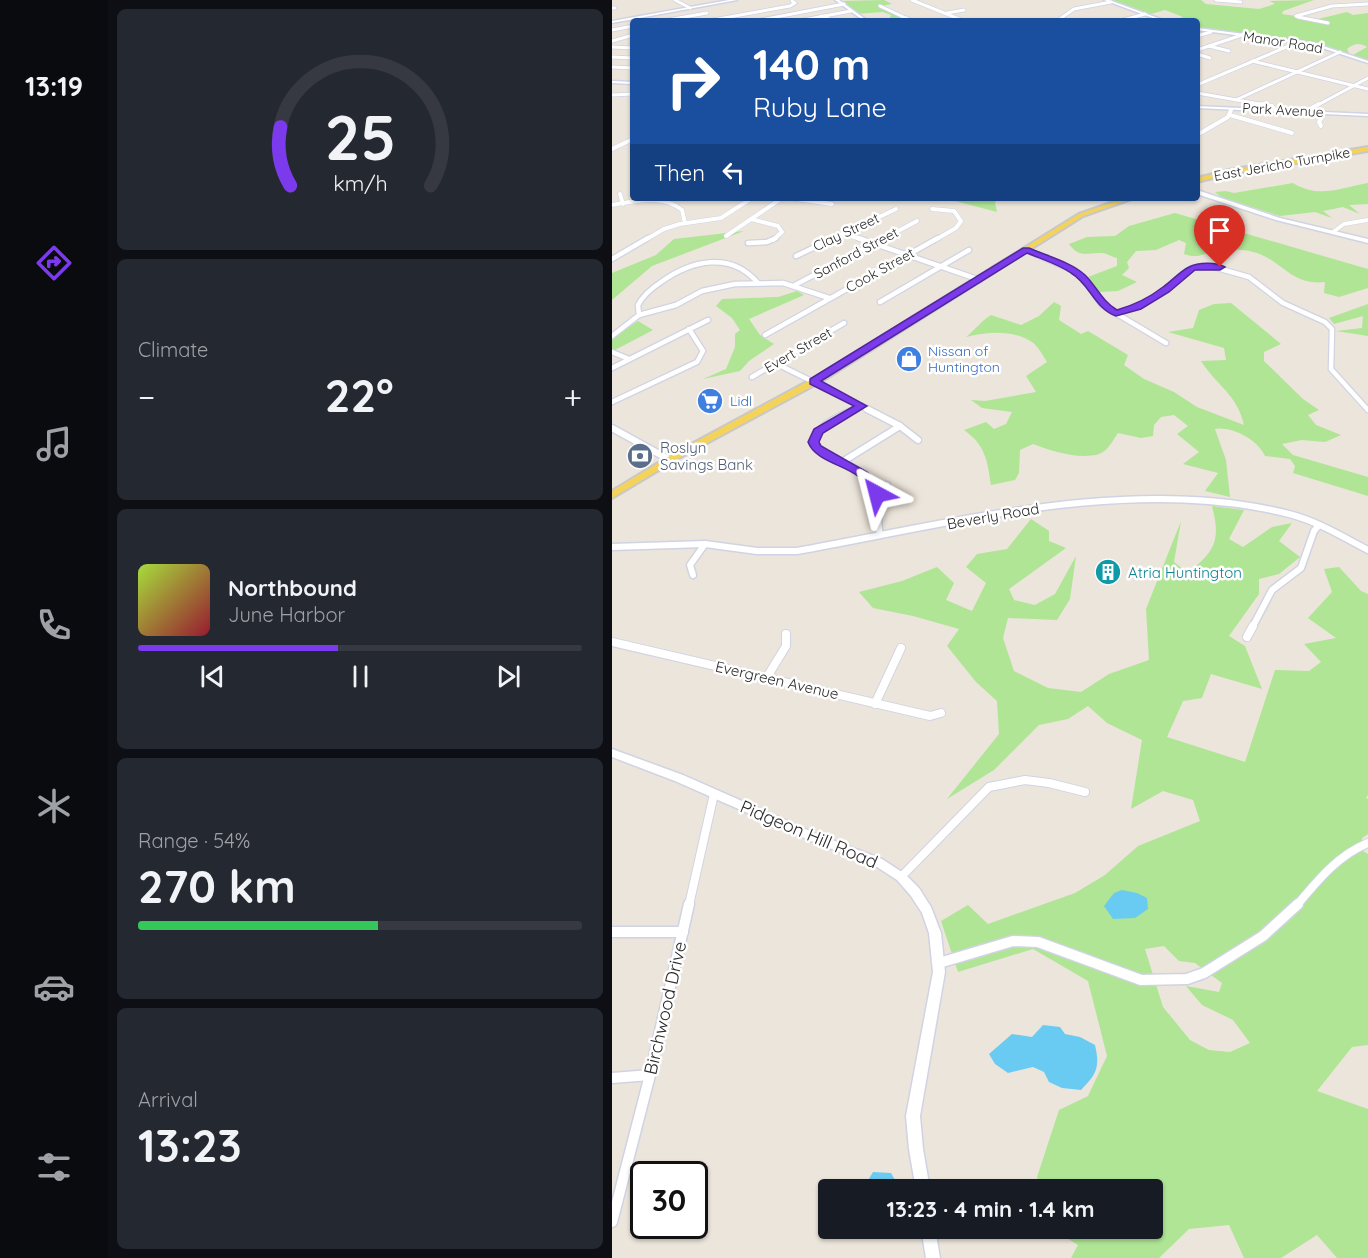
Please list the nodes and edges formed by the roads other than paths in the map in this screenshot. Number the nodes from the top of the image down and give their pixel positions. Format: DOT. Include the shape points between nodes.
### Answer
graph roads {
  1 [pos="675,0"];
  2 [pos="735,0"];
  3 [pos="837,0"];
  4 [pos="912,0"];
  5 [pos="932,0"];
  6 [pos="1216,0"];
  7 [pos="685,1"];
  8 [pos="721,1"];
  9 [pos="792,1"];
  10 [pos="1108,1"];
  11 [pos="1240,1"];
  12 [pos="679,2"];
  13 [pos="1367,2"];
  14 [pos="920,3"];
  15 [pos="844,4"];
  16 [pos="880,6"];
  17 [pos="692,7"];
  18 [pos="741,10"];
  19 [pos="964,10"];
  20 [pos="851,11"];
  21 [pos="707,13"];
  22 [pos="947,13"];
  23 [pos="748,14"];
  24 [pos="1145,14"];
  25 [pos="784,15"];
  26 [pos="821,16"];
  27 [pos="637,18"];
  28 [pos="679,18"];
  29 [pos="718,18"];
  30 [pos="726,18"];
  31 [pos="769,18"];
  32 [pos="791,18"];
  33 [pos="812,18"];
  34 [pos="826,18"];
  35 [pos="862,18"];
  36 [pos="907,18"];
  37 [pos="957,18"];
  38 [pos="1059,18"];
  39 [pos="1130,18"];
  40 [pos="1156,18"];
  41 [pos="630,19"];
  42 [pos="612,23"];
  43 [pos="1328,23"];
  44 [pos="630,27"];
  45 [pos="618,29"];
  46 [pos="612,30"];
  47 [pos="1200,30"];
  48 [pos="1211,32"];
  49 [pos="1200,35"];
  50 [pos="1242,35"];
  51 [pos="630,36"];
  52 [pos="612,41"];
  53 [pos="1298,42"];
  54 [pos="1209,46"];
  55 [pos="612,48"];
  56 [pos="630,48"];
  57 [pos="1200,50"];
  58 [pos="1229,51"];
  59 [pos="1340,52"];
  60 [pos="1200,53"];
  61 [pos="612,57"];
  62 [pos="630,57"];
  63 [pos="1210,58"];
  64 [pos="1252,62"];
  65 [pos="1368,62"];
  66 [pos="612,67"];
  67 [pos="630,68"];
  68 [pos="1296,72"];
  69 [pos="1368,78"];
  70 [pos="612,82"];
  71 [pos="620,82"];
  72 [pos="630,83"];
  73 [pos="1200,84"];
  74 [pos="1353,86"];
  75 [pos="1368,89"];
  76 [pos="612,90"];
  77 [pos="630,94"];
  78 [pos="1200,94"];
  79 [pos="612,95"];
  80 [pos="1236,100"];
  81 [pos="1200,108"];
  82 [pos="1231,108"];
  83 [pos="1275,110"];
  84 [pos="1306,111"];
  85 [pos="1321,112"];
  86 [pos="1230,115"];
  87 [pos="1368,115"];
  88 [pos="1321,126"];
  89 [pos="1200,133"];
  90 [pos="1292,133"];
  91 [pos="630,140"];
  92 [pos="612,149"];
  93 [pos="1368,149"];
  94 [pos="1200,179"];
  95 [pos="1200,193"];
  96 [pos="620,194"];
  97 [pos="747,201"];
  98 [pos="778,201"];
  99 [pos="810,201"];
  100 [pos="1122,201"];
  101 [pos="623,204"];
  102 [pos="832,204"];
  103 [pos="612,205"];
  104 [pos="896,209"];
  105 [pos="933,209"];
  106 [pos="751,219"];
  107 [pos="916,220"];
  108 [pos="1368,220"];
  109 [pos="685,223"];
  110 [pos="1333,232"];
  111 [pos="843,233"];
  112 [pos="726,236"];
  113 [pos="1368,241"];
  114 [pos="748,243"];
  115 [pos="874,244"];
  116 [pos="969,250"];
  117 [pos="1026,250"];
  118 [pos="906,255"];
  119 [pos="796,256"];
  120 [pos="612,259"];
  121 [pos="942,267"];
  122 [pos="980,280"];
  123 [pos="758,283"];
  124 [pos="795,285"];
  125 [pos="829,298"];
  126 [pos="880,302"];
  127 [pos="1116,313"];
  128 [pos="639,315"];
  129 [pos="708,320"];
  130 [pos="844,323"];
  131 [pos="690,329"];
  132 [pos="765,335"];
  133 [pos="612,336"];
  134 [pos="1166,343"];
  135 [pos="612,352"];
  136 [pos="629,359"];
  137 [pos="775,363"];
  138 [pos="612,368"];
  139 [pos="752,377"];
  140 [pos="814,382"];
  141 [pos="612,402"];
  142 [pos="862,406"];
  143 [pos="1368,410"];
  144 [pos="900,426"];
  145 [pos="612,428"];
  146 [pos="918,440"];
  147 [pos="670,460"];
  148 [pos="842,462"];
  149 [pos="887,485"];
  150 [pos="875,487"];
  151 [pos="612,495"];
  152 [pos="1319,525"];
  153 [pos="880,535"];
  154 [pos="705,544"];
  155 [pos="612,547"];
  156 [pos="1368,550"];
  157 [pos="693,575"];
  158 [pos="786,634"];
  159 [pos="1247,637"];
  160 [pos="612,642"];
  161 [pos="901,648"];
  162 [pos="767,677"];
  163 [pos="874,704"];
  164 [pos="941,713"];
  165 [pos="612,753"];
  166 [pos="1084,792"];
  167 [pos="714,794"];
  168 [pos="1368,843"];
  169 [pos="901,877"];
  170 [pos="612,932"];
  171 [pos="683,932"];
  172 [pos="939,963"];
  173 [pos="650,1075"];
  174 [pos="612,1078"];
  175 [pos="922,1179"];
  176 [pos="612,1222"];
  177 [pos="930,1239"];
  178 [pos="933,1258"];
  1 -- 12 [label="street"];
  2 -- 8 [label="street"];
  3 -- 15 [label="street"];
  4 -- 14 [label="street"];
  5 -- 14 [label="street"];
  6 -- 11 [label="street"];
  7 -- 12 [label="street"];
  8 -- 17 [label="street"];
  9 -- 23 [label="street" via="795,3"];
  10 -- 24 [label="street"];
  10 -- 38 [label="street" via="1069,10"];
  12 -- 17 [label="street"];
  13 -- 43 [label="street" via="1296,16"];
  14 -- 22 [label="street"];
  15 -- 20 [label="street"];
  15 -- 25 [label="street"];
  16 -- 36 [label="street"];
  17 -- 21 [label="street"];
  17 -- 27 [label="street"];
  18 -- 23 [label="street"];
  19 -- 22 [label="street"];
  20 -- 26 [label="street"];
  20 -- 35 [label="street"];
  21 -- 28 [label="street"];
  21 -- 29 [label="street"];
  22 -- 37 [label="street"];
  23 -- 30 [label="street"];
  24 -- 39 [label="street"];
  24 -- 40 [label="street"];
  25 -- 31 [label="street"];
  25 -- 32 [label="street"];
  26 -- 33 [label="street"];
  26 -- 34 [label="street"];
  41 -- 42 [label="street"];
  42 -- 45 [label="street"];
  44 -- 45 [label="street"];
  45 -- 46 [label="street"];
  47 -- 48 [label="street, Manor Road"];
  48 -- 49 [label="street"];
  48 -- 50 [label="street, Manor Road"];
  50 -- 53 [label="street, Manor Road"];
  50 -- 54 [label="street"];
  51 -- 52 [label="street"];
  53 -- 59 [label="street, Manor Road"];
  53 -- 64 [label="street"];
  54 -- 57 [label="street"];
  54 -- 58 [label="street"];
  55 -- 56 [label="street"];
  59 -- 65 [label="street, Manor Road"];
  59 -- 68 [label="street"];
  60 -- 63 [label="street"];
  61 -- 62 [label="street"];
  64 -- 68 [label="street"];
  64 -- 73 [label="street"];
  66 -- 67 [label="street"];
  68 -- 74 [label="street"];
  68 -- 80 [label="street"];
  69 -- 74 [label="street"];
  70 -- 71 [label="street"];
  71 -- 72 [label="street"];
  71 -- 76 [label="street"];
  74 -- 75 [label="street"];
  74 -- 84 [label="street"];
  77 -- 79 [label="street"];
  78 -- 80 [label="street"];
  80 -- 83 [label="street" via="1272,106"];
  81 -- 82 [label="street, Park Avenue"];
  82 -- 83 [label="street, Park Avenue"];
  82 -- 86 [label="street"];
  83 -- 84 [label="street, Park Avenue"];
  84 -- 85 [label="street, Park Avenue"];
  85 -- 87 [label="street, Park Avenue"];
  85 -- 88 [label="street"];
  86 -- 89 [label="street"];
  86 -- 90 [label="street"];
  91 -- 92 [label="street"];
  93 -- 94 [label="main road, East Jericho Turnpike"];
  95 -- 110 [label="street" via="1278,219"];
  96 -- 101 [label="street"];
  97 -- 109 [label="street" via="721,218"];
  98 -- 106 [label="street"];
  99 -- 102 [label="street"];
  100 -- 117 [label="main road" via="1082,215"];
  101 -- 103 [label="street"];
  101 -- 109 [label="street" via="671,203 682,210"];
  104 -- 111 [label="street, Clay Street"];
  105 -- 118 [label="street, Cook Street" via="953,211 962,221"];
  106 -- 112 [label="street"];
  106 -- 114 [label="street" via="778,226 782,232 768,242"];
  107 -- 115 [label="street, Sanford Street"];
  108 -- 110 [label="street" via="1349,222"];
  109 -- 120 [label="street" via="664,229"];
  110 -- 113 [label="street"];
  111 -- 115 [label="street"];
  111 -- 119 [label="street, Clay Street"];
  115 -- 118 [label="street"];
  115 -- 124 [label="street, Sanford Street"];
  116 -- 121 [label="street"];
  117 -- 122 [label="main road"];
  117 -- 127 [label="street" via="1075,271 1102,305"];
  118 -- 121 [label="street"];
  118 -- 125 [label="street, Cook Street"];
  121 -- 122 [label="street"];
  121 -- 126 [label="street"];
  122 -- 140 [label="main road"];
  123 -- 124 [label="street"];
  123 -- 128 [label="street" via="710,288 676,305"];
  123 -- 128 [label="street" via="733,266 715,262 690,265 642,297"];
  124 -- 125 [label="street"];
  125 -- 132 [label="street, Cook Street"];
  127 -- 134 [label="street"];
  127 -- 143 [label="street" via="1138,307 1192,268 1210,266 1240,273 1283,303 1318,317 1332,328 1331,369"];
  128 -- 133 [label="street"];
  129 -- 131 [label="street"];
  130 -- 137 [label="street, Evert Street"];
  131 -- 136 [label="street"];
  131 -- 141 [label="street" via="703,351 697,362"];
  135 -- 136 [label="street"];
  136 -- 138 [label="street"];
  137 -- 139 [label="street, Evert Street"];
  137 -- 140 [label="street"];
  140 -- 142 [label="street"];
  140 -- 147 [label="main road"];
  142 -- 144 [label="street"];
  142 -- 148 [label="street" via="824,426 815,436 816,448"];
  144 -- 146 [label="street"];
  144 -- 148 [label="street"];
  145 -- 147 [label="street"];
  147 -- 151 [label="main road"];
  148 -- 150 [label="street" via="863,474"];
  149 -- 150 [label="street"];
  150 -- 153 [label="street"];
  152 -- 153 [label="street, Beverly Road" via="1258,507 1149,498 1053,506"];
  152 -- 156 [label="street, Beverly Road"];
  152 -- 159 [label="street" via="1305,562 1272,590"];
  153 -- 154 [label="street, Beverly Road" via="797,551 757,551"];
  154 -- 155 [label="street, Beverly Road"];
  154 -- 157 [label="street" via="690,565"];
  158 -- 162 [label="street" via="786,646"];
  160 -- 162 [label="street, Evergreen Avenue"];
  161 -- 163 [label="street"];
  162 -- 163 [label="street, Evergreen Avenue"];
  163 -- 164 [label="street, Evergreen Avenue" via="930,716"];
  165 -- 167 [label="street, Pidgeon Hill Road"];
  166 -- 169 [label="street" via="1022,779 989,787"];
  167 -- 169 [label="street, Pidgeon Hill Road" via="878,862"];
  167 -- 171 [label="street, Birchwood Drive"];
  168 -- 172 [label="street" via="1328,869 1294,909 1263,936 1204,973 1187,979 1141,980 1038,942 1013,941"];
  169 -- 172 [label="street, Pidgeon Hill Road" via="927,911"];
  170 -- 171 [label="street"];
  171 -- 173 [label="street, Birchwood Drive"];
  172 -- 175 [label="street, Pidgeon Hill Road" via="913,1116"];
  173 -- 174 [label="street"];
  173 -- 176 [label="street, Birchwood Drive"];
  177 -- 178 [label="street"];
}
